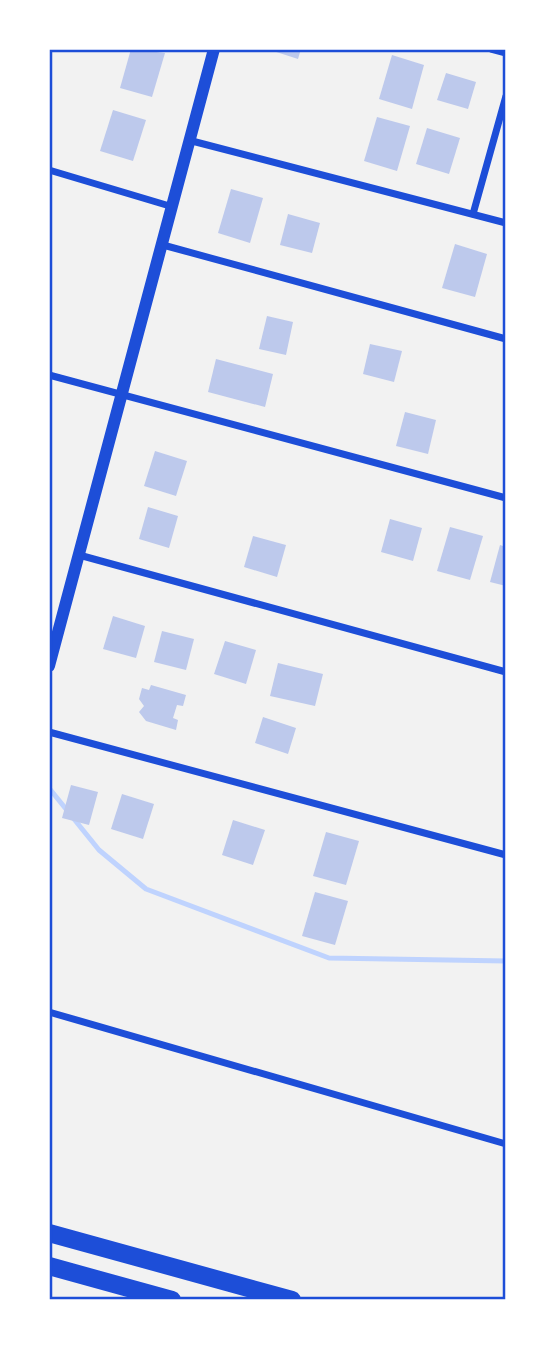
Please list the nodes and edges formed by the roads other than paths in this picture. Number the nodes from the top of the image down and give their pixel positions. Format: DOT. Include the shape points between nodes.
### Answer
graph roads {
  1 [pos="214,49"];
  2 [pos="491,49"];
  3 [pos="506,53"];
  4 [pos="506,96"];
  5 [pos="192,141"];
  6 [pos="49,170"];
  7 [pos="174,207"];
  8 [pos="473,214"];
  9 [pos="506,223"];
  10 [pos="163,246"];
  11 [pos="506,339"];
  12 [pos="49,374"];
  13 [pos="121,396"];
  14 [pos="506,498"];
  15 [pos="79,555"];
  16 [pos="49,666"];
  17 [pos="506,672"];
  18 [pos="49,732"];
  19 [pos="506,855"];
  20 [pos="49,1012"];
  21 [pos="506,1144"];
  22 [pos="49,1233"];
  23 [pos="49,1266"];
  24 [pos="172,1300"];
  25 [pos="292,1300"];
  1 -- 5 [label="street"];
  2 -- 3 [label="street"];
  4 -- 8 [label="street"];
  5 -- 7 [label="street"];
  5 -- 8 [label="street"];
  6 -- 7 [label="street"];
  7 -- 10 [label="street"];
  8 -- 9 [label="street"];
  10 -- 11 [label="street"];
  10 -- 13 [label="street"];
  12 -- 13 [label="street"];
  13 -- 14 [label="street"];
  13 -- 15 [label="street"];
  15 -- 16 [label="street"];
  15 -- 17 [label="street"];
  18 -- 19 [label="street"];
  20 -- 21 [label="street"];
  22 -- 25 [label="highway"];
  23 -- 24 [label="highway"];
}
